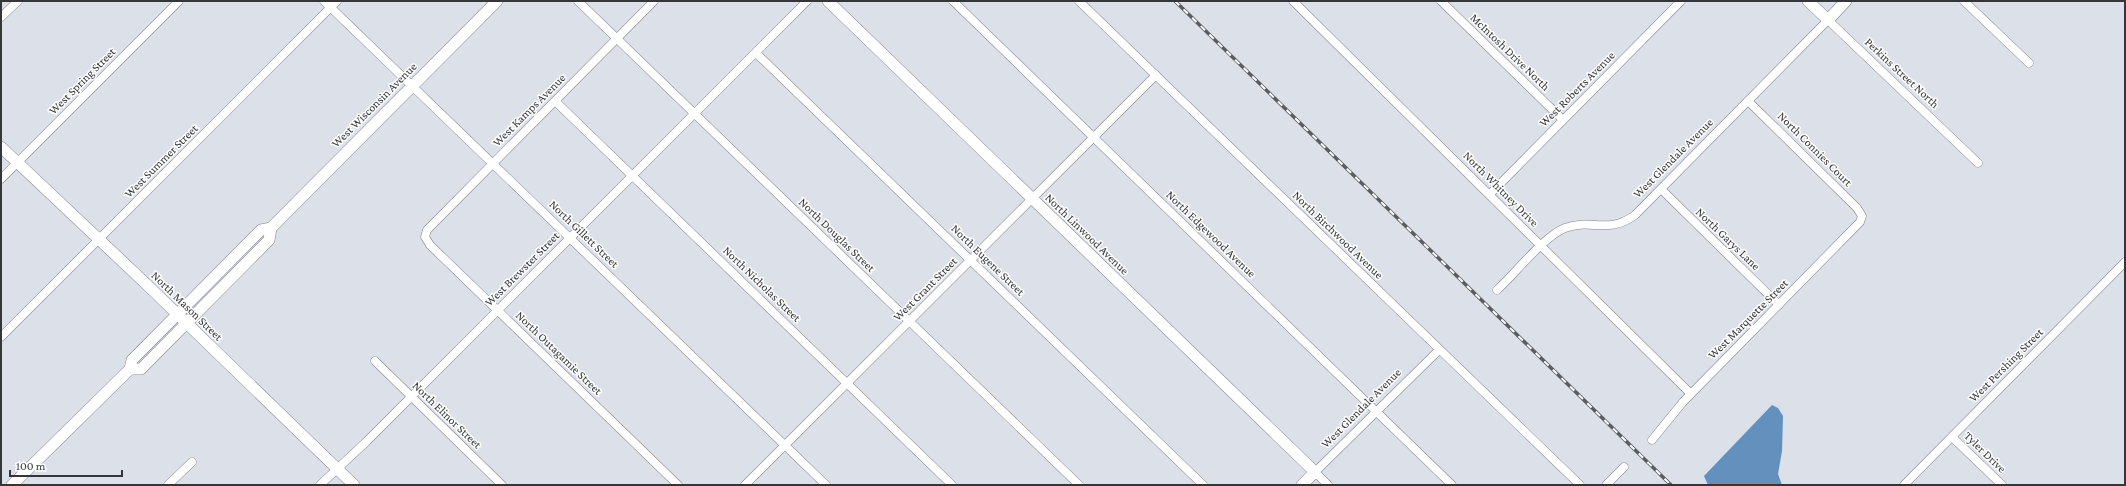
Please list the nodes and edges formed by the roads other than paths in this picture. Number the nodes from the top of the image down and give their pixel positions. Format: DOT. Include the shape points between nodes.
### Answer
graph roads {
  1 [pos="18,1"];
  2 [pos="179,1"];
  3 [pos="324,1"];
  4 [pos="337,1"];
  5 [pos="497,1"];
  6 [pos="578,1"];
  7 [pos="654,1"];
  8 [pos="807,1"];
  9 [pos="828,1"];
  10 [pos="953,1"];
  11 [pos="1079,1"];
  12 [pos="1293,1"];
  13 [pos="1441,1"];
  14 [pos="1681,1"];
  15 [pos="1808,1"];
  16 [pos="1846,1"];
  17 [pos="1964,1"];
  18 [pos="331,8"];
  19 [pos="1,18"];
  20 [pos="1828,20"];
  21 [pos="618,38"];
  22 [pos="756,53"];
  23 [pos="2029,63"];
  24 [pos="1156,75"];
  25 [pos="412,86"];
  26 [pos="555,101"];
  27 [pos="1748,101"];
  28 [pos="695,114"];
  29 [pos="1563,120"];
  30 [pos="1094,137"];
  31 [pos="1,147"];
  32 [pos="18,162"];
  33 [pos="493,163"];
  34 [pos="1978,163"];
  35 [pos="633,175"];
  36 [pos="1,179"];
  37 [pos="1661,190"];
  38 [pos="1490,194"];
  39 [pos="1032,199"];
  40 [pos="1862,216"];
  41 [pos="270,228"];
  42 [pos="425,237"];
  43 [pos="570,238"];
  44 [pos="99,240"];
  45 [pos="250,242"];
  46 [pos="1542,246"];
  47 [pos="971,260"];
  48 [pos="2125,262"];
  49 [pos="1497,290"];
  50 [pos="1779,305"];
  51 [pos="497,310"];
  52 [pos="177,314"];
  53 [pos="909,322"];
  54 [pos="187,323"];
  55 [pos="1,337"];
  56 [pos="1439,350"];
  57 [pos="375,361"];
  58 [pos="135,369"];
  59 [pos="847,384"];
  60 [pos="1692,394"];
  61 [pos="411,397"];
  62 [pos="1376,411"];
  63 [pos="1952,437"];
  64 [pos="1652,440"];
  65 [pos="785,446"];
  66 [pos="192,462"];
  67 [pos="1624,466"];
  68 [pos="337,469"];
  69 [pos="1315,472"];
  70 [pos="12,485"];
  71 [pos="168,485"];
  72 [pos="320,485"];
  73 [pos="354,485"];
  74 [pos="502,485"];
  75 [pos="678,485"];
  76 [pos="745,485"];
  77 [pos="826,485"];
  78 [pos="952,485"];
  79 [pos="1078,485"];
  80 [pos="1203,485"];
  81 [pos="1302,485"];
  82 [pos="1328,485"];
  83 [pos="1452,485"];
  84 [pos="1580,485"];
  85 [pos="1606,485"];
  86 [pos="1904,485"];
  87 [pos="2002,485"];
  1 -- 19 [label="street"];
  2 -- 32 [label="street, West Spring Street"];
  3 -- 18 [label="street, North Gillett Street"];
  4 -- 18 [label="street, West Summer Street"];
  5 -- 25 [label="main road, West Wisconsin Avenue"];
  6 -- 21 [label="street, North Douglas Street"];
  7 -- 21 [label="street, West Kamps Avenue"];
  8 -- 22 [label="street, West Brewster Street"];
  9 -- 39 [label="main road, North Linwood Avenue"];
  10 -- 30 [label="street, North Edgewood Avenue"];
  11 -- 24 [label="street, North Birchwood Avenue"];
  12 -- 38 [label="street, North Whitney Drive"];
  13 -- 29 [label="street, McIntosh Drive North"];
  14 -- 29 [label="street, West Roberts Avenue"];
  15 -- 20 [label="main road, Perkins Street North"];
  16 -- 20 [label="main road, West Glendale Avenue"];
  17 -- 23 [label="street"];
  18 -- 25 [label="street, North Gillett Street"];
  18 -- 44 [label="street, West Summer Street"];
  20 -- 27 [label="street, West Glendale Avenue"];
  20 -- 34 [label="street, Perkins Street North"];
  21 -- 26 [label="street, West Kamps Avenue"];
  21 -- 28 [label="street, North Douglas Street"];
  22 -- 28 [label="street, West Brewster Street"];
  22 -- 47 [label="street, North Eugene Street"];
  24 -- 30 [label="street, West Grant Street"];
  24 -- 56 [label="street, North Birchwood Avenue"];
  25 -- 33 [label="street, North Gillett Street"];
  25 -- 41 [label="main road, West Wisconsin Avenue"];
  26 -- 33 [label="street, West Kamps Avenue"];
  26 -- 35 [label="street, North Nicholas Street"];
  27 -- 37 [label="street, West Glendale Avenue"];
  27 -- 40 [label="street, North Connies Court" via="1857,208"];
  28 -- 35 [label="street, West Brewster Street"];
  28 -- 53 [label="street, North Douglas Street"];
  29 -- 38 [label="street, West Roberts Avenue"];
  30 -- 39 [label="street, West Grant Street"];
  30 -- 62 [label="street, North Edgewood Avenue"];
  31 -- 32 [label="main road, North Mason Street"];
  32 -- 36 [label="street, West Spring Street"];
  32 -- 44 [label="main road, North Mason Street"];
  33 -- 42 [label="street, West Kamps Avenue" via="429,227"];
  33 -- 43 [label="street, North Gillett Street"];
  35 -- 43 [label="street, West Brewster Street"];
  35 -- 59 [label="street, North Nicholas Street"];
  37 -- 46 [label="street, West Glendale Avenue" via="1623,223 1607,226 1571,226 1559,231"];
  37 -- 50 [label="street, North Garys Lane"];
  38 -- 46 [label="street, North Whitney Drive"];
  39 -- 47 [label="street, West Grant Street"];
  39 -- 69 [label="main road, North Linwood Avenue"];
  40 -- 50 [label="street, West Marquette Street" via="1856,227"];
  41 -- 45 [label="main road, West Wisconsin Avenue" via="261,230"];
  41 -- 54 [label="main road, West Wisconsin Avenue" via="269,240"];
  42 -- 51 [label="street, North Outagamie Street" via="430,245"];
  43 -- 51 [label="street, West Brewster Street"];
  43 -- 65 [label="street, North Gillett Street"];
  44 -- 52 [label="main road, North Mason Street"];
  44 -- 55 [label="street, West Summer Street"];
  45 -- 52 [label="main road, West Wisconsin Avenue"];
  45 -- 54 [label="main road" via="240,260 193,308"];
  46 -- 49 [label="street, West Glendale Avenue"];
  46 -- 60 [label="street, North Whitney Drive"];
  47 -- 53 [label="street, West Grant Street"];
  47 -- 80 [label="street, North Eugene Street"];
  48 -- 63 [label="street, West Pershing Street"];
  50 -- 60 [label="street, West Marquette Street"];
  51 -- 61 [label="street, West Brewster Street"];
  51 -- 75 [label="street, North Outagamie Street"];
  52 -- 54 [label="main road, North Mason Street"];
  52 -- 58 [label="main road, West Wisconsin Avenue" via="132,360"];
  53 -- 59 [label="street, West Grant Street"];
  53 -- 79 [label="street, North Douglas Street"];
  54 -- 58 [label="main road, West Wisconsin Avenue"];
  54 -- 68 [label="main road, North Mason Street"];
  56 -- 62 [label="street, West Glendale Avenue"];
  56 -- 84 [label="street, North Birchwood Avenue"];
  57 -- 61 [label="street, North Elinor Street"];
  58 -- 70 [label="main road, West Wisconsin Avenue"];
  59 -- 65 [label="street, West Grant Street"];
  59 -- 78 [label="street, North Nicholas Street"];
  60 -- 64 [label="street, West Marquette Street"];
  61 -- 68 [label="street, West Brewster Street"];
  61 -- 74 [label="street, North Elinor Street"];
  62 -- 69 [label="street, West Glendale Avenue"];
  62 -- 83 [label="street, North Edgewood Avenue"];
  63 -- 86 [label="street, West Pershing Street"];
  63 -- 87 [label="street, Tyler Drive"];
  65 -- 76 [label="street, West Grant Street"];
  65 -- 77 [label="street, North Gillett Street"];
  66 -- 71 [label="street"];
  67 -- 85 [label="street"];
  68 -- 72 [label="street, West Brewster Street"];
  68 -- 73 [label="main road, North Mason Street"];
  69 -- 81 [label="main road, West Glendale Avenue"];
  69 -- 82 [label="street, North Linwood Avenue"];
}
